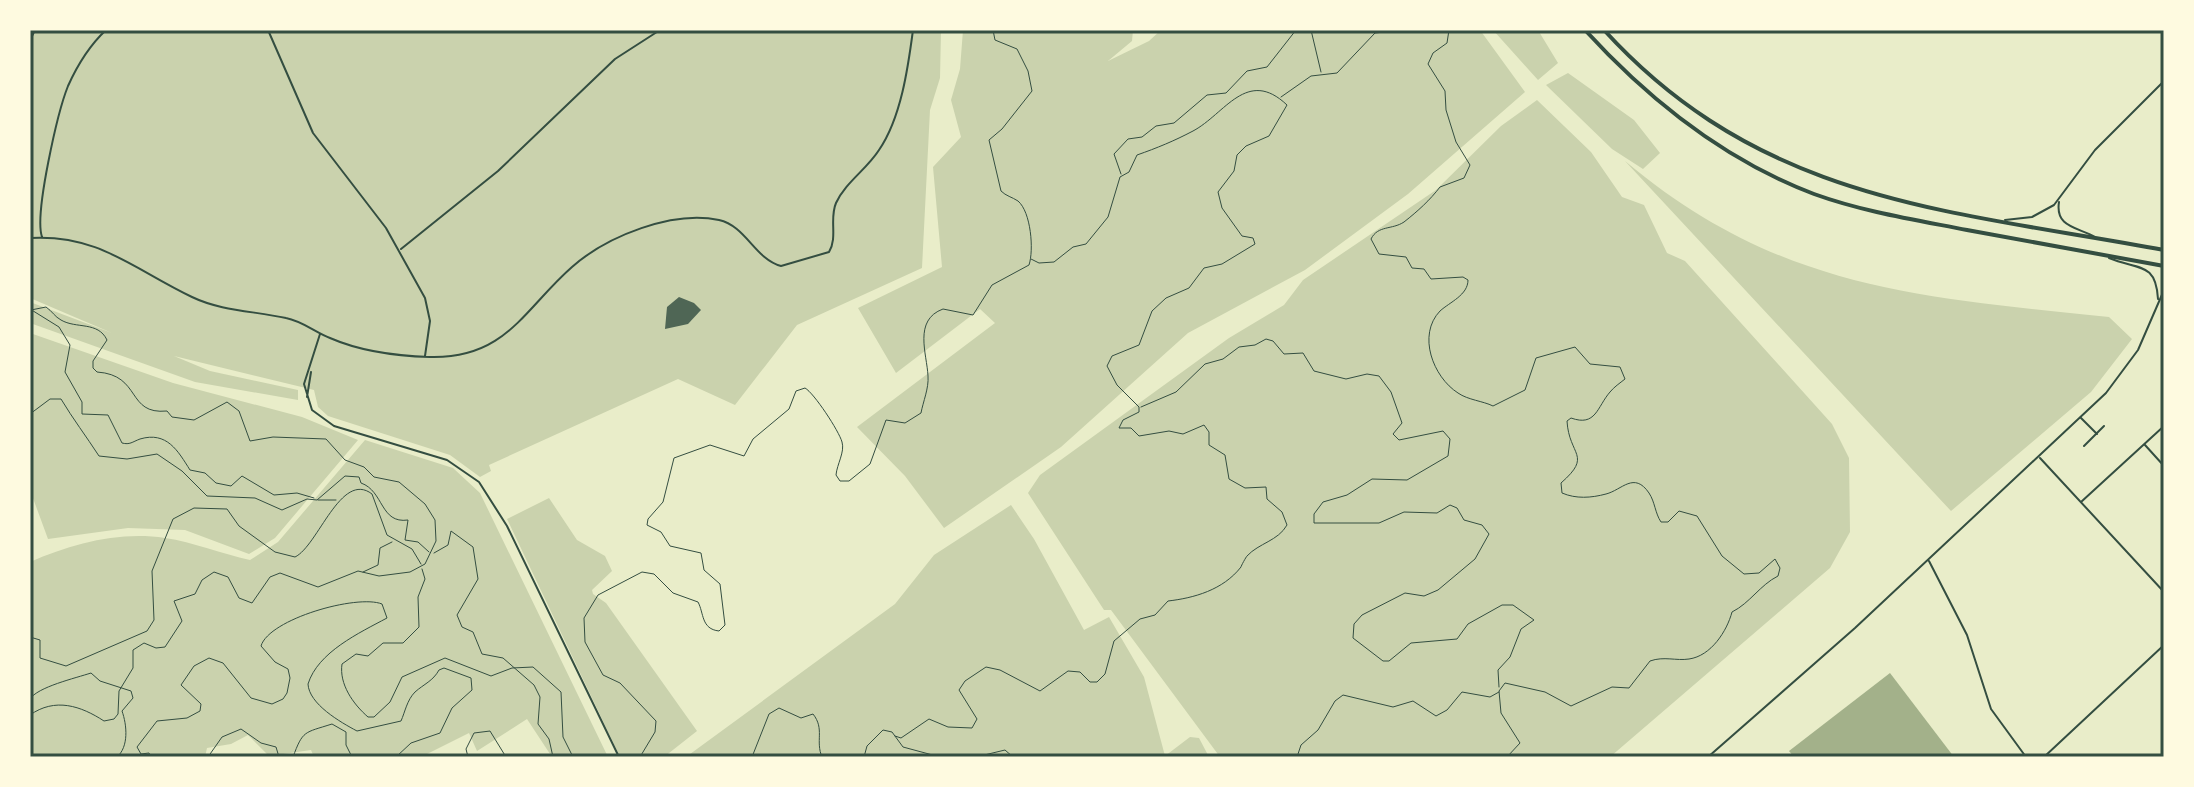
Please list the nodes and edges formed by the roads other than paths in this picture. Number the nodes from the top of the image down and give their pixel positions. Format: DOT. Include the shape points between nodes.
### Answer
graph roads {
  1 [pos="35,30"];
  2 [pos="106,30"];
  3 [pos="268,30"];
  4 [pos="660,30"];
  5 [pos="913,30"];
  6 [pos="1585,30"];
  7 [pos="1604,30"];
  8 [pos="30,40"];
  9 [pos="2164,81"];
  10 [pos="2059,199"];
  11 [pos="2005,220"];
  12 [pos="2096,237"];
  13 [pos="30,238"];
  14 [pos="42,238"];
  15 [pos="400,249"];
  16 [pos="2164,250"];
  17 [pos="2105,255"];
  18 [pos="2164,266"];
  19 [pos="2164,290"];
  20 [pos="2158,299"];
  21 [pos="320,334"];
  22 [pos="425,357"];
  23 [pos="311,370"];
  24 [pos="307,398"];
  25 [pos="2080,417"];
  26 [pos="2104,426"];
  27 [pos="2164,426"];
  28 [pos="2097,434"];
  29 [pos="2144,445"];
  30 [pos="2084,446"];
  31 [pos="2039,457"];
  32 [pos="2164,466"];
  33 [pos="2080,502"];
  34 [pos="1929,560"];
  35 [pos="2164,592"];
  36 [pos="2164,645"];
  37 [pos="619,757"];
  38 [pos="1708,757"];
  39 [pos="2026,757"];
  40 [pos="2044,757"];
  1 -- 8 [label="street"];
  2 -- 14 [label="street" via="78,66 63,100 44,193"];
  3 -- 15 [label="street" via="313,133"];
  4 -- 15 [label="street" via="615,59 509,162"];
  5 -- 22 [label="street" via="889,131 838,200 833,245 825,254 781,266 724,222 660,224 585,257 522,322 494,342 463,354"];
  6 -- 17 [label="highway" via="1680,119 1797,187 1891,216"];
  7 -- 11 [label="highway" via="1679,100 1756,150 1872,194"];
  9 -- 10 [label="street" via="2095,150"];
  10 -- 11 [label="street" via="2040,215"];
  10 -- 12 [label="street" via="2059,219"];
  11 -- 12 [label="highway"];
  12 -- 16 [label="highway"];
  13 -- 14 [label="street"];
  14 -- 21 [label="street" via="66,237 108,250 201,301 286,318"];
  15 -- 22 [label="street" via="428,305"];
  17 -- 18 [label="highway"];
  17 -- 20 [label="street" via="2151,272"];
  19 -- 20 [label="street"];
  20 -- 25 [label="street" via="2132,359"];
  21 -- 22 [label="street" via="371,351"];
  21 -- 23 [label="street"];
  23 -- 24 [label="street"];
  23 -- 24 [label="street" via="304,384"];
  24 -- 37 [label="street" via="327,423 447,460 479,482 502,517"];
  25 -- 28 [label="street"];
  25 -- 31 [label="street"];
  26 -- 28 [label="street"];
  27 -- 29 [label="street"];
  28 -- 30 [label="street"];
  29 -- 32 [label="street"];
  29 -- 33 [label="street"];
  31 -- 33 [label="street"];
  31 -- 34 [label="street"];
  33 -- 35 [label="street"];
  34 -- 38 [label="street"];
  34 -- 39 [label="street" via="1967,635 1991,709"];
  36 -- 40 [label="street"];
}
